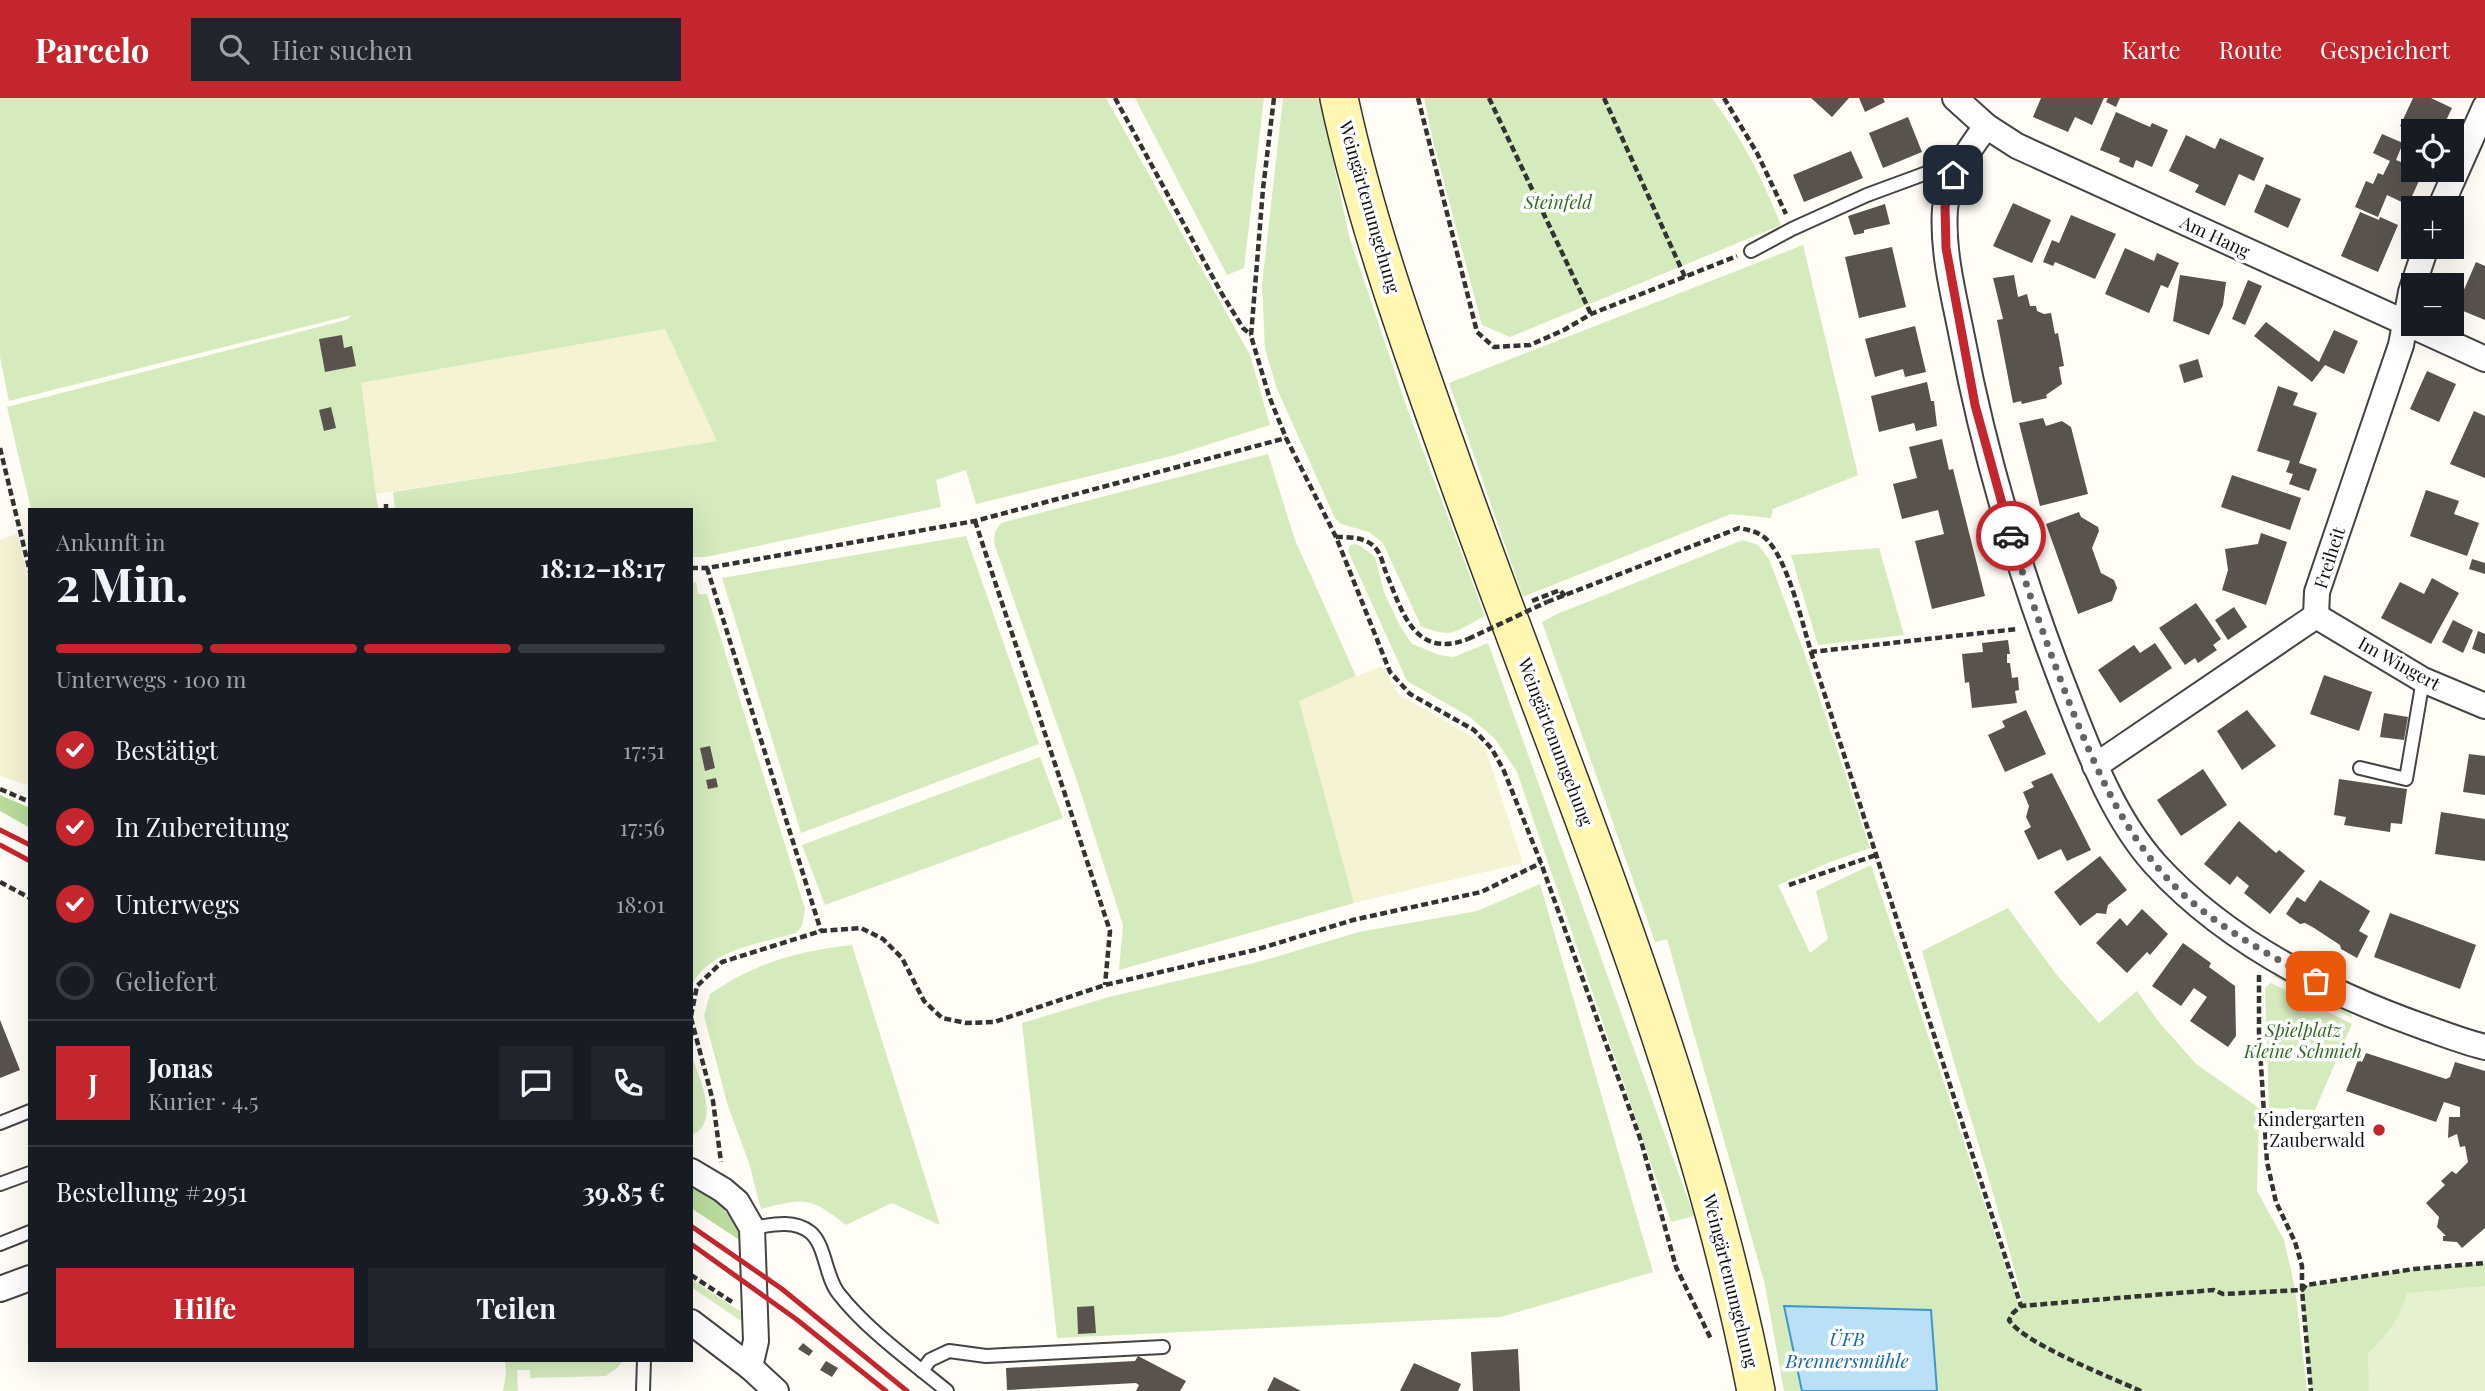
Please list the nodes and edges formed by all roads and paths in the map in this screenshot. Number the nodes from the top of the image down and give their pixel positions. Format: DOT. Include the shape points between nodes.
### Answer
graph roads {
  1 [pos="1115,98"];
  2 [pos="1274,98"];
  3 [pos="1339,98"];
  4 [pos="1418,98"];
  5 [pos="1489,98"];
  6 [pos="1604,98"];
  7 [pos="1724,98"];
  8 [pos="1955,98"];
  9 [pos="2485,107"];
  10 [pos="1986,126"];
  11 [pos="1953,175"];
  12 [pos="2445,196"];
  13 [pos="1792,229"];
  14 [pos="1751,251"];
  15 [pos="1685,277"];
  16 [pos="1591,314"];
  17 [pos="2401,322"];
  18 [pos="1251,336"];
  19 [pos="2403,336"];
  20 [pos="2432,336"];
  21 [pos="2485,359"];
  22 [pos="1286,438"];
  23 [pos="0,448"];
  24 [pos="975,521"];
  25 [pos="1336,537"];
  26 [pos="28,564"];
  27 [pos="693,568"];
  28 [pos="706,568"];
  29 [pos="1560,590"];
  30 [pos="1565,596"];
  31 [pos="2316,616"];
  32 [pos="2038,622"];
  33 [pos="1811,652"];
  34 [pos="2423,680"];
  35 [pos="2485,706"];
  36 [pos="2095,766"];
  37 [pos="2360,768"];
  38 [pos="0,789"];
  39 [pos="28,801"];
  40 [pos="1877,855"];
  41 [pos="1541,863"];
  42 [pos="0,882"];
  43 [pos="1789,885"];
  44 [pos="28,897"];
  45 [pos="821,931"];
  46 [pos="2265,952"];
  47 [pos="1105,985"];
  48 [pos="693,1007"];
  49 [pos="693,1025"];
  50 [pos="2485,1047"];
  51 [pos="28,1112"];
  52 [pos="0,1123"];
  53 [pos="693,1172"];
  54 [pos="28,1173"];
  55 [pos="0,1184"];
  56 [pos="723,1191"];
  57 [pos="752,1228"];
  58 [pos="28,1232"];
  59 [pos="0,1244"];
  60 [pos="2485,1264"];
  61 [pos="693,1276"];
  62 [pos="28,1279"];
  63 [pos="0,1289"];
  64 [pos="2302,1290"];
  65 [pos="2021,1306"];
  66 [pos="756,1318"];
  67 [pos="693,1324"];
  68 [pos="1713,1341"];
  69 [pos="1163,1347"];
  70 [pos="644,1362"];
  71 [pos="750,1367"];
  72 [pos="922,1371"];
  73 [pos="643,1391"];
  74 [pos="776,1391"];
  75 [pos="947,1391"];
  76 [pos="1756,1391"];
  77 [pos="2141,1391"];
  78 [pos="2311,1391"];
  1 -- 18 [label="path" via="1222,294"];
  2 -- 18 [label="path"];
  3 -- 76 [label="main road, Weingärtenumgehung" via="1384,270 1590,834 1690,1129 1743,1325"];
  4 -- 16 [label="path" via="1477,332 1494,347 1530,345"];
  5 -- 16 [label="path"];
  6 -- 15 [label="path"];
  7 -- 13 [label="path" via="1757,153"];
  8 -- 10 [label="street, Am Hang"];
  9 -- 12 [label="street"];
  10 -- 11 [label="street"];
  10 -- 17 [label="street, Am Hang" via="2017,146"];
  11 -- 13 [label="lane" via="1932,172"];
  11 -- 32 [label="street" via="1945,207 1946,248 1957,311 1998,496"];
  13 -- 14 [label="lane"];
  14 -- 15 [label="path"];
  15 -- 16 [label="path"];
  18 -- 22 [label="path"];
  19 -- 31 [label="street, Freiheit" via="2318,592"];
  20 -- 21 [label="street, Am Hang"];
  22 -- 24 [label="path"];
  22 -- 25 [label="path"];
  23 -- 26 [label="path"];
  24 -- 28 [label="path"];
  24 -- 47 [label="path" via="1110,931"];
  25 -- 30 [label="path, bridge" via="1358,538 1377,549 1408,624 1422,638 1440,645 1453,645"];
  25 -- 41 [label="path" via="1390,672 1410,694 1474,730 1492,749"];
  27 -- 28 [label="path"];
  28 -- 45 [label="path"];
  29 -- 30 [label="path"];
  30 -- 33 [label="path" via="1739,528 1754,531 1780,557"];
  31 -- 34 [label="street, Im Wingert"];
  31 -- 36 [label="street"];
  32 -- 33 [label="path" via="2018,629"];
  32 -- 36 [label="street"];
  33 -- 40 [label="path"];
  34 -- 35 [label="street, Im Wingert"];
  34 -- 37 [label="lane" via="2406,779"];
  36 -- 46 [label="street" via="2128,828 2152,861 2216,921"];
  38 -- 39 [label="path"];
  40 -- 43 [label="path"];
  40 -- 65 [label="path"];
  41 -- 47 [label="path" via="1481,892 1353,920 1255,950"];
  41 -- 68 [label="path" via="1641,1141 1676,1267"];
  42 -- 44 [label="path"];
  45 -- 47 [label="path" via="861,928 883,939 902,958 924,1001 942,1018 966,1023 994,1021"];
  45 -- 48 [label="path" via="722,962 697,986"];
  46 -- 50 [label="street" via="2369,1007"];
  46 -- 64 [label="path" via="2259,967 2259,1033 2267,1162 2276,1202 2302,1266"];
  49 -- 56 [label="path" via="713,1101"];
  51 -- 52 [label="lane"];
  53 -- 56 [label="street"];
  54 -- 55 [label="lane"];
  56 -- 57 [label="street" via="737,1202"];
  57 -- 66 [label="street"];
  57 -- 72 [label="lane" via="780,1223 810,1232 837,1292"];
  58 -- 59 [label="lane"];
  60 -- 64 [label="path" via="2306,1284"];
  61 -- 66 [label="path"];
  62 -- 63 [label="street"];
  64 -- 65 [label="path" via="2223,1294 2214,1290"];
  64 -- 78 [label="path"];
  65 -- 77 [label="path" via="2009,1320 2030,1340"];
  66 -- 71 [label="street"];
  67 -- 71 [label="street"];
  69 -- 72 [label="lane" via="986,1356 949,1351 930,1360"];
  70 -- 73 [label="lane"];
  71 -- 74 [label="street"];
  72 -- 75 [label="lane"];
}
